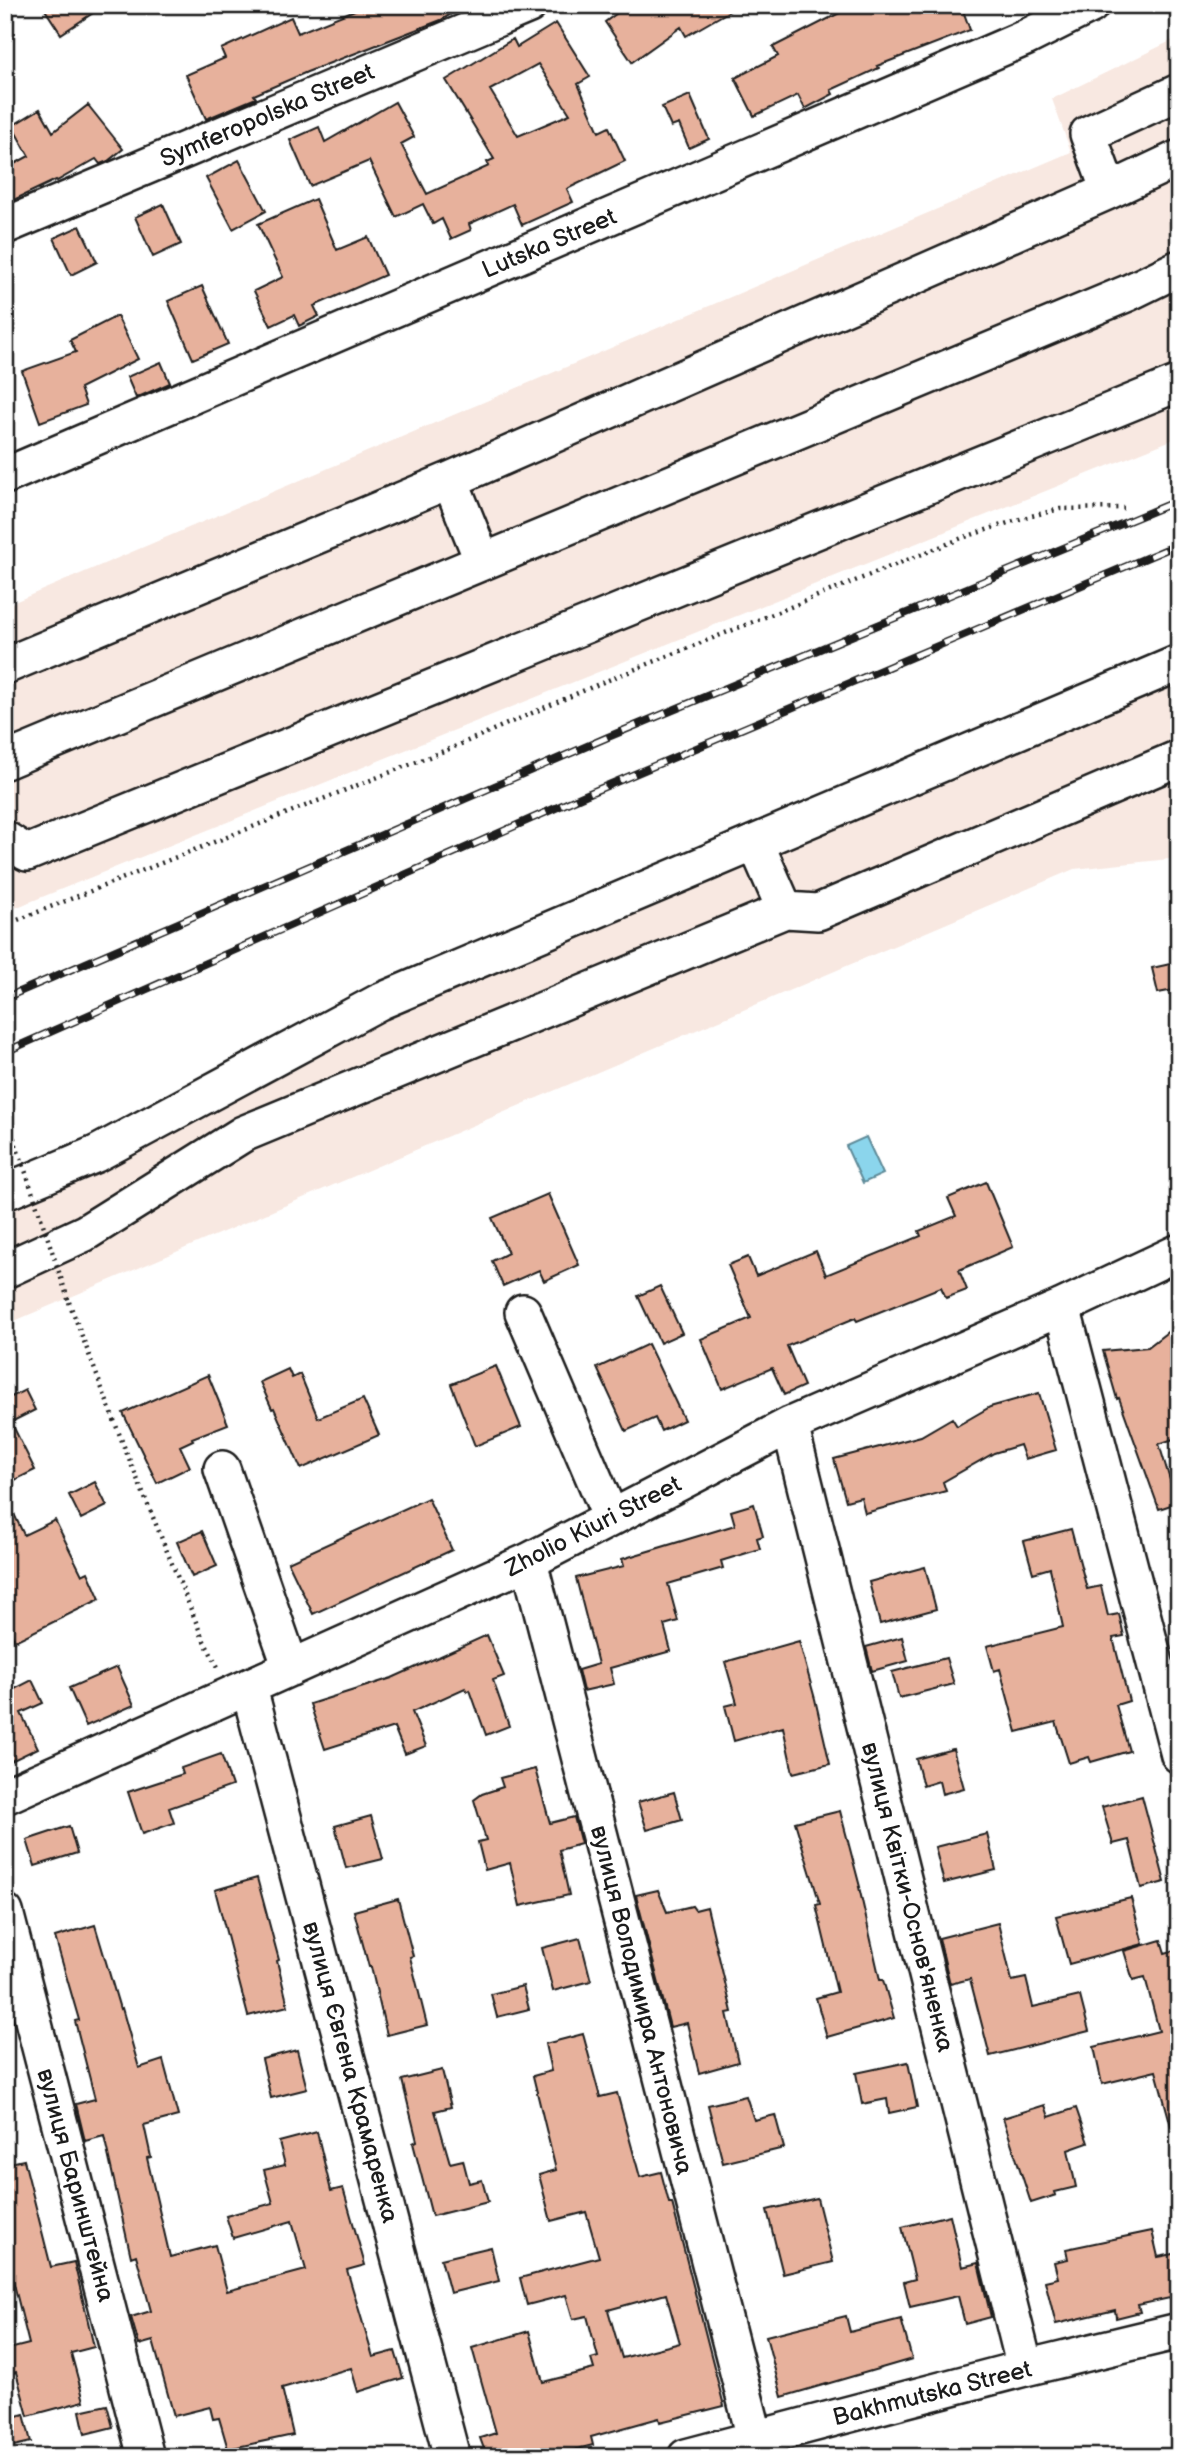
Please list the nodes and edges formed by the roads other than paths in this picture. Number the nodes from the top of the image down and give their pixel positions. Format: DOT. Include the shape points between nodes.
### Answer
graph roads {
  1 [pos="528,5"];
  2 [pos="1091,5"];
  3 [pos="1179,92"];
  4 [pos="1179,158"];
  5 [pos="1109,191"];
  6 [pos="5,226"];
  7 [pos="1179,268"];
  8 [pos="1179,383"];
  9 [pos="5,476"];
  10 [pos="450,480"];
  11 [pos="483,562"];
  12 [pos="1179,663"];
  13 [pos="5,666"];
  14 [pos="1179,758"];
  15 [pos="5,761"];
  16 [pos="5,839"];
  17 [pos="756,844"];
  18 [pos="785,910"];
  19 [pos="5,1192"];
  20 [pos="1179,1252"];
  21 [pos="5,1270"];
  22 [pos="1062,1307"];
  23 [pos="523,1312"];
  24 [pos="790,1425"];
  25 [pos="222,1469"];
  26 [pos="611,1518"];
  27 [pos="529,1561"];
  28 [pos="1165,1643"];
  29 [pos="291,1668"];
  30 [pos="249,1688"];
  31 [pos="1179,1755"];
  32 [pos="5,1796"];
  33 [pos="5,1912"];
  34 [pos="1179,2331"];
  35 [pos="1025,2368"];
  36 [pos="755,2438"];
  37 [pos="146,2457"];
  38 [pos="452,2457"];
  39 [pos="686,2457"];
  1 -- 6 [label="street, Symferopolska Street"];
  2 -- 9 [label="street, Lutska Street" via="1025,38"];
  3 -- 5 [label="street" via="1088,134"];
  4 -- 5 [label="street"];
  5 -- 10 [label="street"];
  7 -- 11 [label="street"];
  8 -- 16 [label="street" via="27,853"];
  10 -- 11 [label="street"];
  10 -- 13 [label="street"];
  11 -- 15 [label="street"];
  12 -- 17 [label="street"];
  14 -- 18 [label="street" via="818,912"];
  17 -- 18 [label="street"];
  17 -- 19 [label="street" via="379,1002 96,1154"];
  18 -- 21 [label="street" via="243,1134 85,1233"];
  20 -- 22 [label="street, Zholio Kiuri Street"];
  22 -- 24 [label="street, Zholio Kiuri Street"];
  22 -- 28 [label="street"];
  23 -- 26 [label="street"];
  24 -- 26 [label="street, Zholio Kiuri Street"];
  24 -- 35 [label="street, вулиця Квітки-Основ'яненка"];
  25 -- 29 [label="street"];
  26 -- 27 [label="street, Zholio Kiuri Street"];
  27 -- 29 [label="street, Zholio Kiuri Street"];
  27 -- 36 [label="street, вулиця Володимира Антоновича"];
  28 -- 31 [label="street"];
  29 -- 30 [label="street, Zholio Kiuri Street"];
  30 -- 32 [label="street, Zholio Kiuri Street"];
  30 -- 38 [label="street, вулиця Євгена Крамаренка"];
  33 -- 37 [label="street, вулиця Баринштейна"];
  34 -- 35 [label="street, Bakhmutska Street"];
  35 -- 36 [label="street, Bakhmutska Street"];
  36 -- 39 [label="street, Bakhmutska Street"];
}
